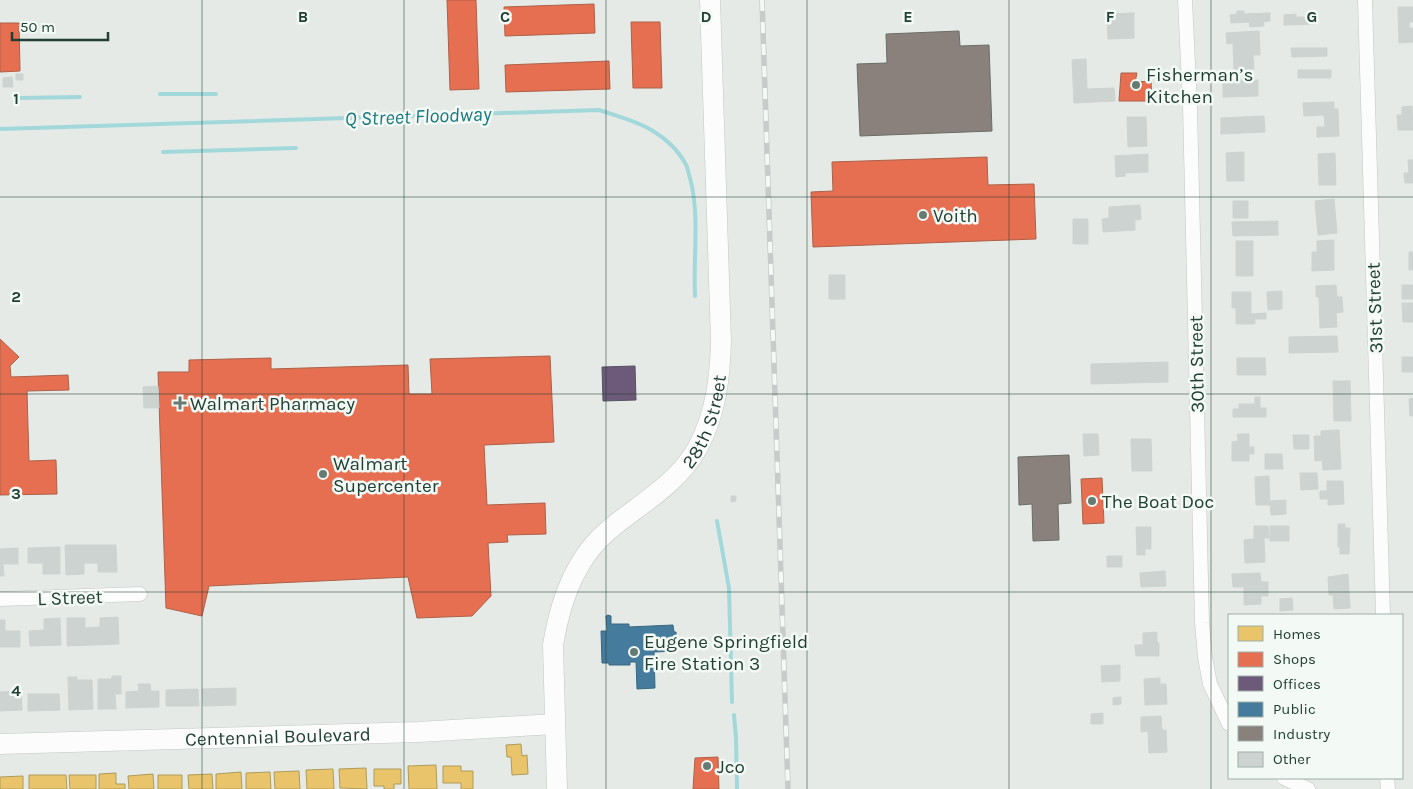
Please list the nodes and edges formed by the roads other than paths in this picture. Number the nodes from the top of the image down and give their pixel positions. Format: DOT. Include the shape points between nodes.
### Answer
graph roads {
  1 [pos="710,0"];
  2 [pos="1185,0"];
  3 [pos="1365,0"];
  4 [pos="140,594"];
  5 [pos="0,599"];
  6 [pos="1383,614"];
  7 [pos="1228,722"];
  8 [pos="555,724"];
  9 [pos="0,744"];
  10 [pos="1286,779"];
  11 [pos="557,789"];
  12 [pos="1308,789"];
  1 -- 8 [label="main road, 28th Street" via="721,341 716,401 697,448 681,471 662,490 608,530 591,548 566,589 553,645"];
  2 -- 7 [label="street, 30th Street" via="1202,623 1210,684"];
  3 -- 6 [label="street, 31st Street"];
  4 -- 5 [label="street, L Street"];
  8 -- 9 [label="main road, Centennial Boulevard" via="408,732"];
  8 -- 11 [label="main road, 28th Street"];
  10 -- 12 [label="street"];
}
